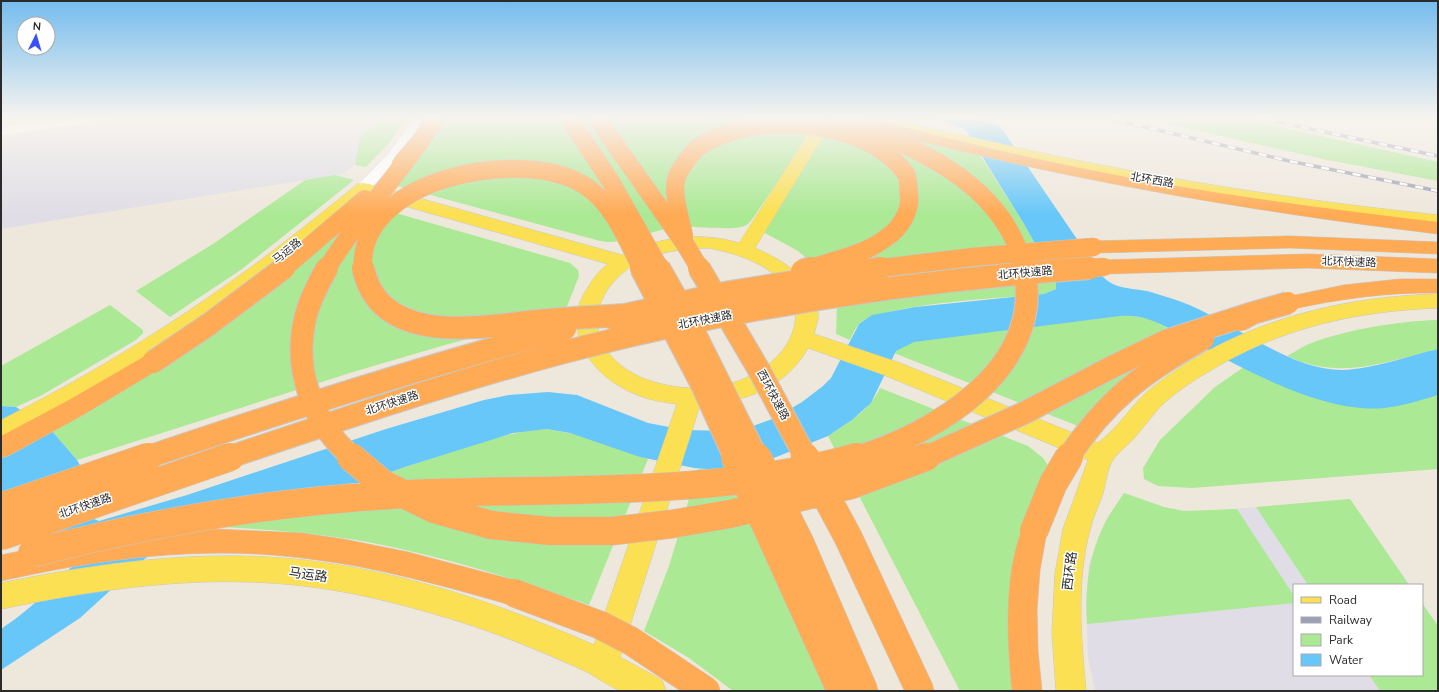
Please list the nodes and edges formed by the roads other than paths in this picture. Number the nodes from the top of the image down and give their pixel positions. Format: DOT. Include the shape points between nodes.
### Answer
graph roads {
  1 [pos="399,149"];
  2 [pos="414,149"];
  3 [pos="589,149"];
  4 [pos="619,149"];
  5 [pos="697,149"];
  6 [pos="807,149"];
  7 [pos="879,149"];
  8 [pos="917,149"];
  9 [pos="971,149"];
  10 [pos="1003,149"];
  11 [pos="412,153"];
  12 [pos="363,188"];
  13 [pos="1438,221"];
  14 [pos="1438,228"];
  15 [pos="685,244"];
  16 [pos="1438,248"];
  17 [pos="745,250"];
  18 [pos="624,262"];
  19 [pos="1438,266"];
  20 [pos="1438,286"];
  21 [pos="754,288"];
  22 [pos="1438,301"];
  23 [pos="1254,313"];
  24 [pos="624,314"];
  25 [pos="802,338"];
  26 [pos="689,405"];
  27 [pos="1,431"];
  28 [pos="1,448"];
  29 [pos="1102,455"];
  30 [pos="1,507"];
  31 [pos="1,536"];
  32 [pos="16,561"];
  33 [pos="14,593"];
  34 [pos="603,664"];
  35 [pos="651,691"];
  36 [pos="706,691"];
  37 [pos="841,691"];
  38 [pos="864,691"];
  39 [pos="920,691"];
  40 [pos="1027,691"];
  41 [pos="1071,691"];
  1 -- 12 [label="street"];
  2 -- 11 [label="highway, bridge"];
  3 -- 38 [label="highway, bridge" via="684,312 708,359 800,543"];
  4 -- 15 [label="highway, 西环快速路, bridge"];
  5 -- 15 [label="highway, bridge" via="679,172 676,191"];
  6 -- 17 [label="main road"];
  7 -- 21 [label="highway, bridge" via="901,168 908,181 911,198 902,221 887,238 862,251"];
  8 -- 32 [label="highway, bridge" via="964,179 984,196 1006,223 1023,260 1027,304 1022,328 1010,353 977,395 929,427 905,439 856,458 821,466 690,484 631,488 394,494 328,500 160,524 90,538"];
  9 -- 14 [label="highway" via="1134,184 1282,209"];
  10 -- 13 [label="main road, 北环西路" via="1074,166 1223,193"];
  11 -- 23 [label="highway, bridge" via="349,235 314,293 302,339 305,381 314,409 325,427 364,471 397,492 433,508 494,525 554,531 640,529 719,517 868,480 1024,413 1167,341"];
  11 -- 28 [label="highway, bridge" via="334,226 226,313 115,385"];
  12 -- 18 [label="main road"];
  12 -- 27 [label="main road, 马运路" via="284,254 217,305 134,359"];
  15 -- 39 [label="highway, 西环快速路, bridge" via="759,370 848,537"];
  16 -- 21 [label="highway, 北环快速路, bridge" via="1290,242 1094,247 948,259"];
  17 -- 18 [label="main road" via="715,243 682,243 652,249"];
  17 -- 25 [label="main road" via="775,264 797,286 805,307 806,318"];
  18 -- 26 [label="main road" via="599,284 589,303 586,322 593,347 602,361 633,384"];
  19 -- 31 [label="highway, 北环快速路, bridge" via="1294,261 1104,267 1025,272 868,291 764,308 552,355 430,391"];
  20 -- 23 [label="highway, bridge" via="1376,287 1322,295"];
  21 -- 24 [label="highway, 北环快速路, bridge"];
  22 -- 29 [label="main road" via="1390,304 1311,318 1206,360 1154,398 1123,436"];
  23 -- 40 [label="highway, bridge" via="1178,353 1128,387 1091,426 1060,472 1041,510 1027,564 1022,603 1022,635"];
  24 -- 30 [label="highway, 北环快速路, bridge" via="537,336 343,393"];
  24 -- 37 [label="highway, bridge" via="468,329 421,324 395,314 371,293 363,271 364,250 377,224 396,205 433,184 474,171 510,168 550,172 582,184 602,200 611,210 703,387"];
  25 -- 26 [label="main road" via="787,361 766,378"];
  25 -- 29 [label="main road" via="892,369"];
  26 -- 34 [label="main road"];
  29 -- 41 [label="main road, 西环路" via="1079,521 1069,566 1067,640"];
  32 -- 36 [label="highway, bridge" via="194,540 287,544 343,551 457,577 514,593 587,619 631,641"];
  33 -- 34 [label="main road, 马运路" via="117,575 187,570 272,570 375,586 435,601 494,619"];
  34 -- 35 [label="main road"];
}
